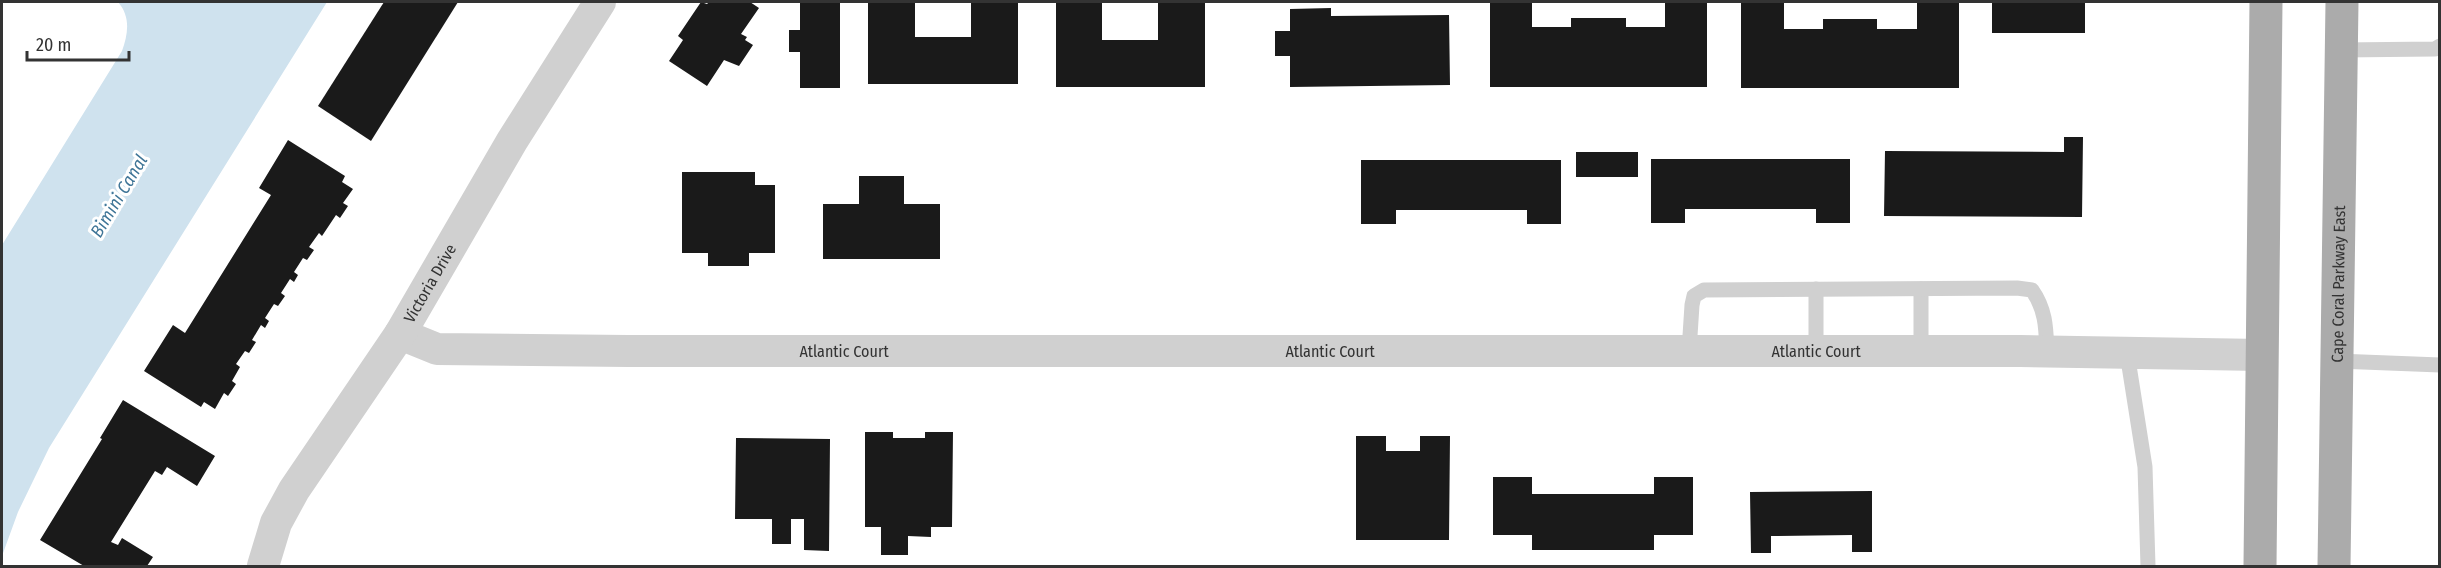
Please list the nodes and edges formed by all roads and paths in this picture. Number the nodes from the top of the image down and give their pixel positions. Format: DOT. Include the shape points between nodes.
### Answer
graph roads {
  1 [pos="600,2"];
  2 [pos="2266,2"];
  3 [pos="2342,2"];
  4 [pos="2439,46"];
  5 [pos="2341,50"];
  6 [pos="1921,289"];
  7 [pos="1816,290"];
  8 [pos="400,334"];
  9 [pos="1689,351"];
  10 [pos="1816,351"];
  11 [pos="1921,351"];
  12 [pos="2047,352"];
  13 [pos="2127,353"];
  14 [pos="2262,355"];
  15 [pos="2337,361"];
  16 [pos="2439,365"];
  17 [pos="263,567"];
  18 [pos="2148,567"];
  19 [pos="2260,567"];
  20 [pos="2334,567"];
  1 -- 8 [label="street, Victoria Drive" via="512,141"];
  2 -- 14 [label="main road"];
  3 -- 5 [label="main road, Cape Coral Parkway East"];
  4 -- 5 [label="lane"];
  5 -- 15 [label="main road, Cape Coral Parkway East"];
  6 -- 7 [label="lane"];
  6 -- 11 [label="lane"];
  6 -- 12 [label="lane" via="2032,290 2046,318"];
  7 -- 9 [label="lane" via="1704,290 1694,296"];
  7 -- 10 [label="lane"];
  8 -- 9 [label="street, Atlantic Court" via="437,349"];
  8 -- 17 [label="street, Victoria Drive" via="294,490 276,523"];
  9 -- 10 [label="street, Atlantic Court"];
  10 -- 11 [label="street, Atlantic Court"];
  11 -- 12 [label="street, Atlantic Court"];
  12 -- 13 [label="street, Atlantic Court"];
  13 -- 14 [label="street, Atlantic Court"];
  13 -- 18 [label="lane" via="2145,467"];
  14 -- 19 [label="main road"];
  15 -- 16 [label="lane"];
  15 -- 20 [label="main road, Cape Coral Parkway East"];
}
